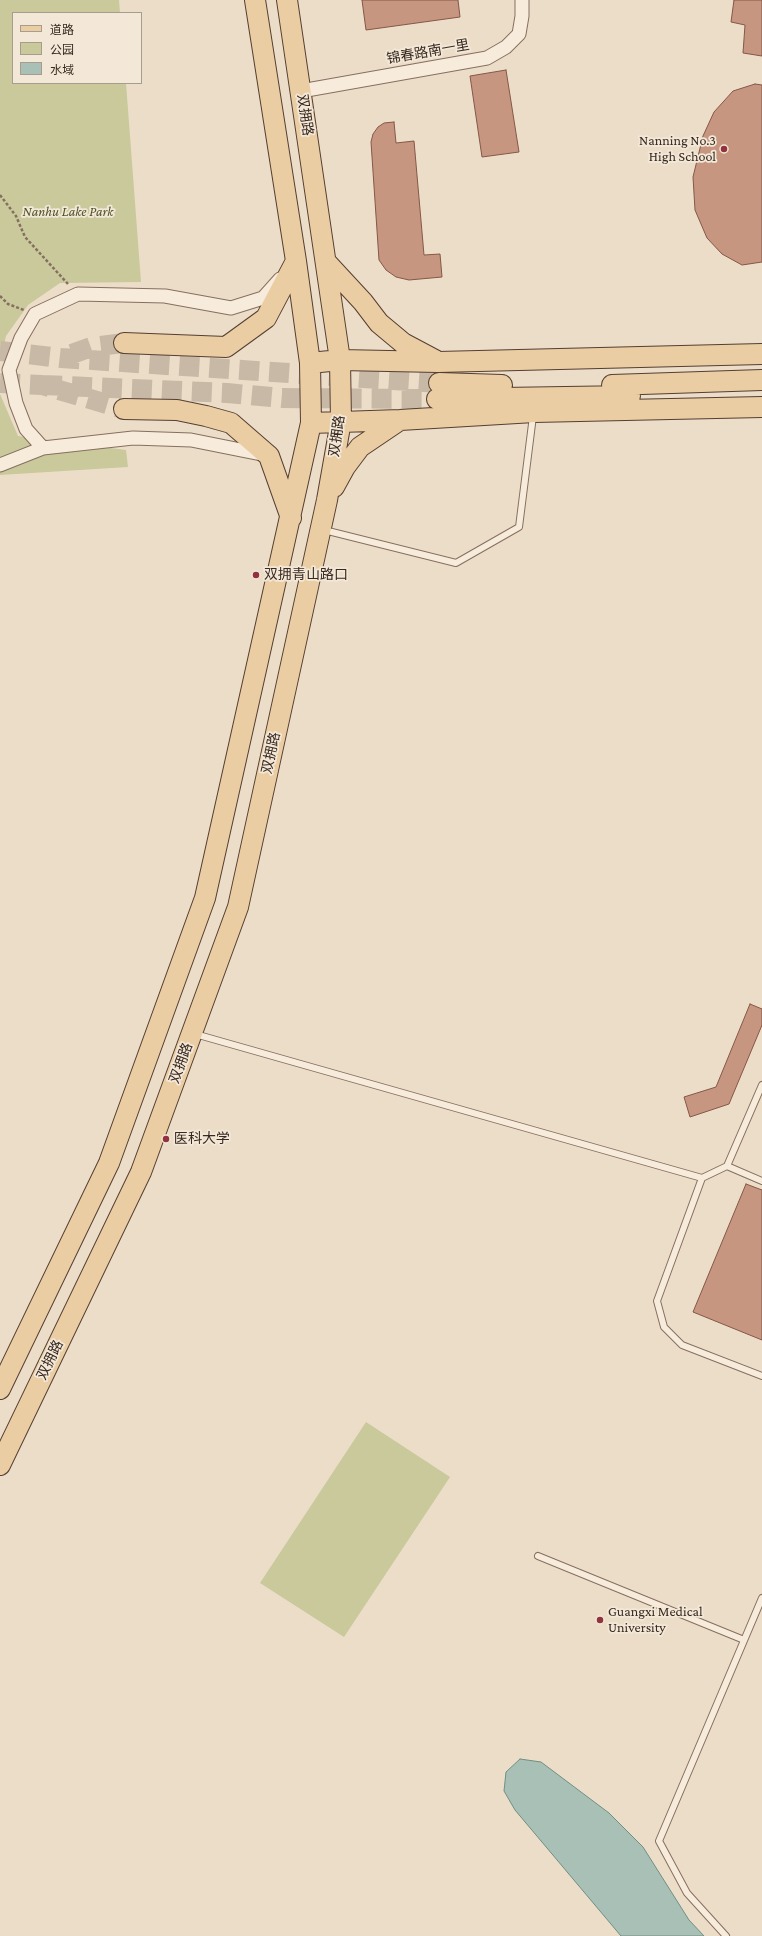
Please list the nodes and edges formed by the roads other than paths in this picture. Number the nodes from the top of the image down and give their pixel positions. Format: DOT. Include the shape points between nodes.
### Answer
graph roads {
  1 [pos="255,0"];
  2 [pos="287,0"];
  3 [pos="522,0"];
  4 [pos="301,91"];
  5 [pos="296,261"];
  6 [pos="326,262"];
  7 [pos="124,343"];
  8 [pos="762,354"];
  9 [pos="340,360"];
  10 [pos="438,362"];
  11 [pos="310,363"];
  12 [pos="762,380"];
  13 [pos="762,394"];
  14 [pos="762,407"];
  15 [pos="124,410"];
  16 [pos="534,412"];
  17 [pos="400,420"];
  18 [pos="341,421"];
  19 [pos="311,423"];
  20 [pos="43,448"];
  21 [pos="269,456"];
  22 [pos="0,465"];
  23 [pos="327,500"];
  24 [pos="291,518"];
  25 [pos="321,529"];
  26 [pos="192,1033"];
  27 [pos="762,1085"];
  28 [pos="727,1166"];
  29 [pos="702,1178"];
  30 [pos="762,1181"];
  31 [pos="762,1376"];
  32 [pos="0,1389"];
  33 [pos="0,1465"];
  34 [pos="538,1556"];
  35 [pos="762,1598"];
  36 [pos="744,1640"];
  37 [pos="726,1936"];
  1 -- 5 [label="main road, 双拥路"];
  2 -- 4 [label="main road, 双拥路"];
  3 -- 4 [label="street, 锦春路南一里" via="519,34 506,47 487,58"];
  4 -- 6 [label="main road, 双拥路"];
  5 -- 7 [label="main road" via="266,318 226,347"];
  5 -- 11 [label="main road, 双拥路"];
  5 -- 20 [label="street" via="263,298 231,308 165,296 78,294 35,314 21,338 9,370 16,403 26,429"];
  6 -- 9 [label="main road, 双拥路"];
  6 -- 10 [label="main road" via="379,323 403,343"];
  8 -- 10 [label="main road"];
  9 -- 10 [label="main road"];
  9 -- 11 [label="main road"];
  9 -- 18 [label="main road, 双拥路"];
  11 -- 19 [label="main road, 双拥路"];
  12 -- 13 [label="main road" via="438,391"];
  14 -- 16 [label="main road"];
  15 -- 21 [label="main road" via="177,410 231,423"];
  16 -- 17 [label="main road"];
  16 -- 25 [label="lane" via="519,526 456,563"];
  17 -- 18 [label="main road"];
  17 -- 23 [label="main road" via="360,448 345,467"];
  18 -- 19 [label="main road"];
  18 -- 23 [label="main road, 双拥路"];
  19 -- 24 [label="main road, 双拥路"];
  20 -- 21 [label="street" via="133,438 183,439"];
  20 -- 22 [label="street"];
  21 -- 24 [label="main road"];
  23 -- 25 [label="main road, 双拥路"];
  24 -- 32 [label="main road, 双拥路" via="205,898 108,1163"];
  25 -- 26 [label="main road, 双拥路" via="238,907"];
  26 -- 29 [label="lane"];
  26 -- 33 [label="main road, 双拥路" via="140,1172"];
  27 -- 28 [label="lane"];
  28 -- 29 [label="lane"];
  28 -- 30 [label="lane"];
  29 -- 31 [label="lane" via="657,1302 664,1327 682,1345"];
  34 -- 36 [label="lane"];
  35 -- 36 [label="lane"];
  36 -- 37 [label="lane" via="659,1841 688,1893"];
}
